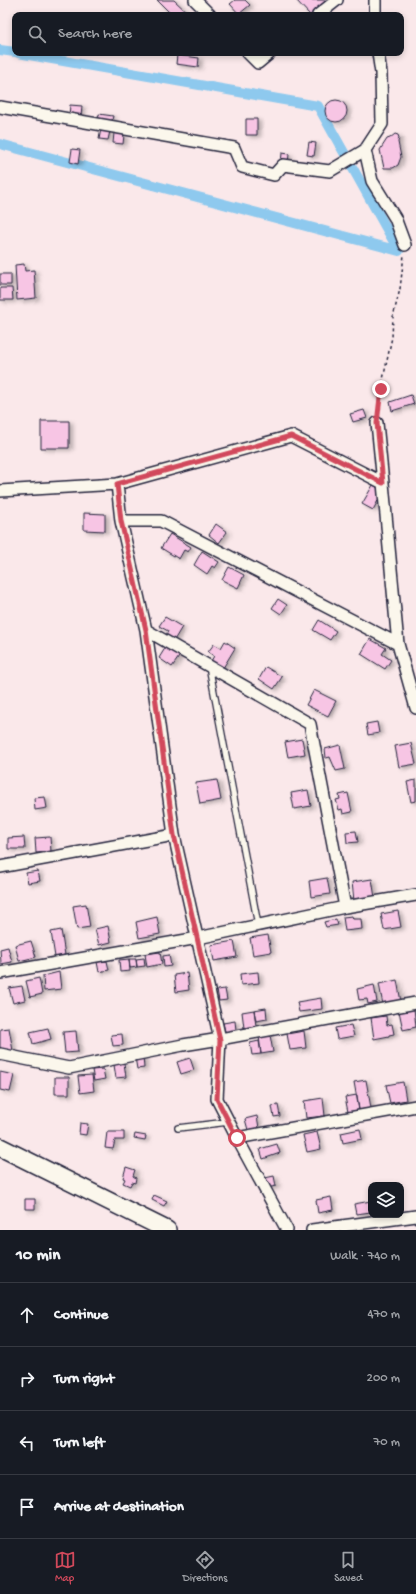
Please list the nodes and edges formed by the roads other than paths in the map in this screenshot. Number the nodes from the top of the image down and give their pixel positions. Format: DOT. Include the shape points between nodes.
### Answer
graph roads {
  1 [pos="195,0"];
  2 [pos="337,0"];
  3 [pos="375,0"];
  4 [pos="207,12"];
  5 [pos="322,12"];
  6 [pos="375,12"];
  7 [pos="251,56"];
  8 [pos="266,56"];
  9 [pos="378,56"];
  10 [pos="0,107"];
  11 [pos="365,150"];
  12 [pos="405,245"];
  13 [pos="377,423"];
  14 [pos="383,483"];
  15 [pos="117,484"];
  16 [pos="0,490"];
  17 [pos="121,521"];
  18 [pos="146,630"];
  19 [pos="398,644"];
  20 [pos="209,666"];
  21 [pos="416,708"];
  22 [pos="174,835"];
  23 [pos="0,867"];
  24 [pos="416,894"];
  25 [pos="345,907"];
  26 [pos="258,925"];
  27 [pos="198,938"];
  28 [pos="0,973"];
  29 [pos="416,1003"];
  30 [pos="220,1040"];
  31 [pos="0,1054"];
  32 [pos="416,1106"];
  33 [pos="228,1122"];
  34 [pos="178,1128"];
  35 [pos="237,1138"];
  36 [pos="0,1147"];
  37 [pos="416,1216"];
  38 [pos="167,1230"];
  39 [pos="287,1230"];
  40 [pos="312,1230"];
  1 -- 4 [label="street"];
  2 -- 5 [label="street"];
  3 -- 6 [label="street"];
  7 -- 8 [label="street" via="258,63"];
  9 -- 11 [label="street" via="382,124"];
  10 -- 11 [label="street" via="234,148 242,166 274,175 283,165 330,171"];
  11 -- 12 [label="street" via="372,181 395,218"];
  13 -- 14 [label="street"];
  14 -- 15 [label="street" via="291,436"];
  14 -- 19 [label="street"];
  15 -- 16 [label="street"];
  15 -- 17 [label="street"];
  17 -- 18 [label="street"];
  17 -- 19 [label="street" via="161,521"];
  18 -- 20 [label="street"];
  18 -- 22 [label="street"];
  19 -- 21 [label="street"];
  20 -- 25 [label="street" via="310,724"];
  20 -- 26 [label="lane"];
  22 -- 23 [label="street"];
  22 -- 27 [label="street"];
  24 -- 25 [label="street"];
  25 -- 26 [label="street"];
  26 -- 27 [label="street"];
  27 -- 28 [label="street"];
  27 -- 30 [label="street"];
  29 -- 30 [label="street"];
  30 -- 31 [label="street" via="69,1068"];
  30 -- 33 [label="street" via="217,1099"];
  32 -- 35 [label="street"];
  33 -- 34 [label="lane"];
  33 -- 35 [label="street"];
  35 -- 39 [label="street"];
  36 -- 38 [label="main road"];
  37 -- 40 [label="street"];
}
